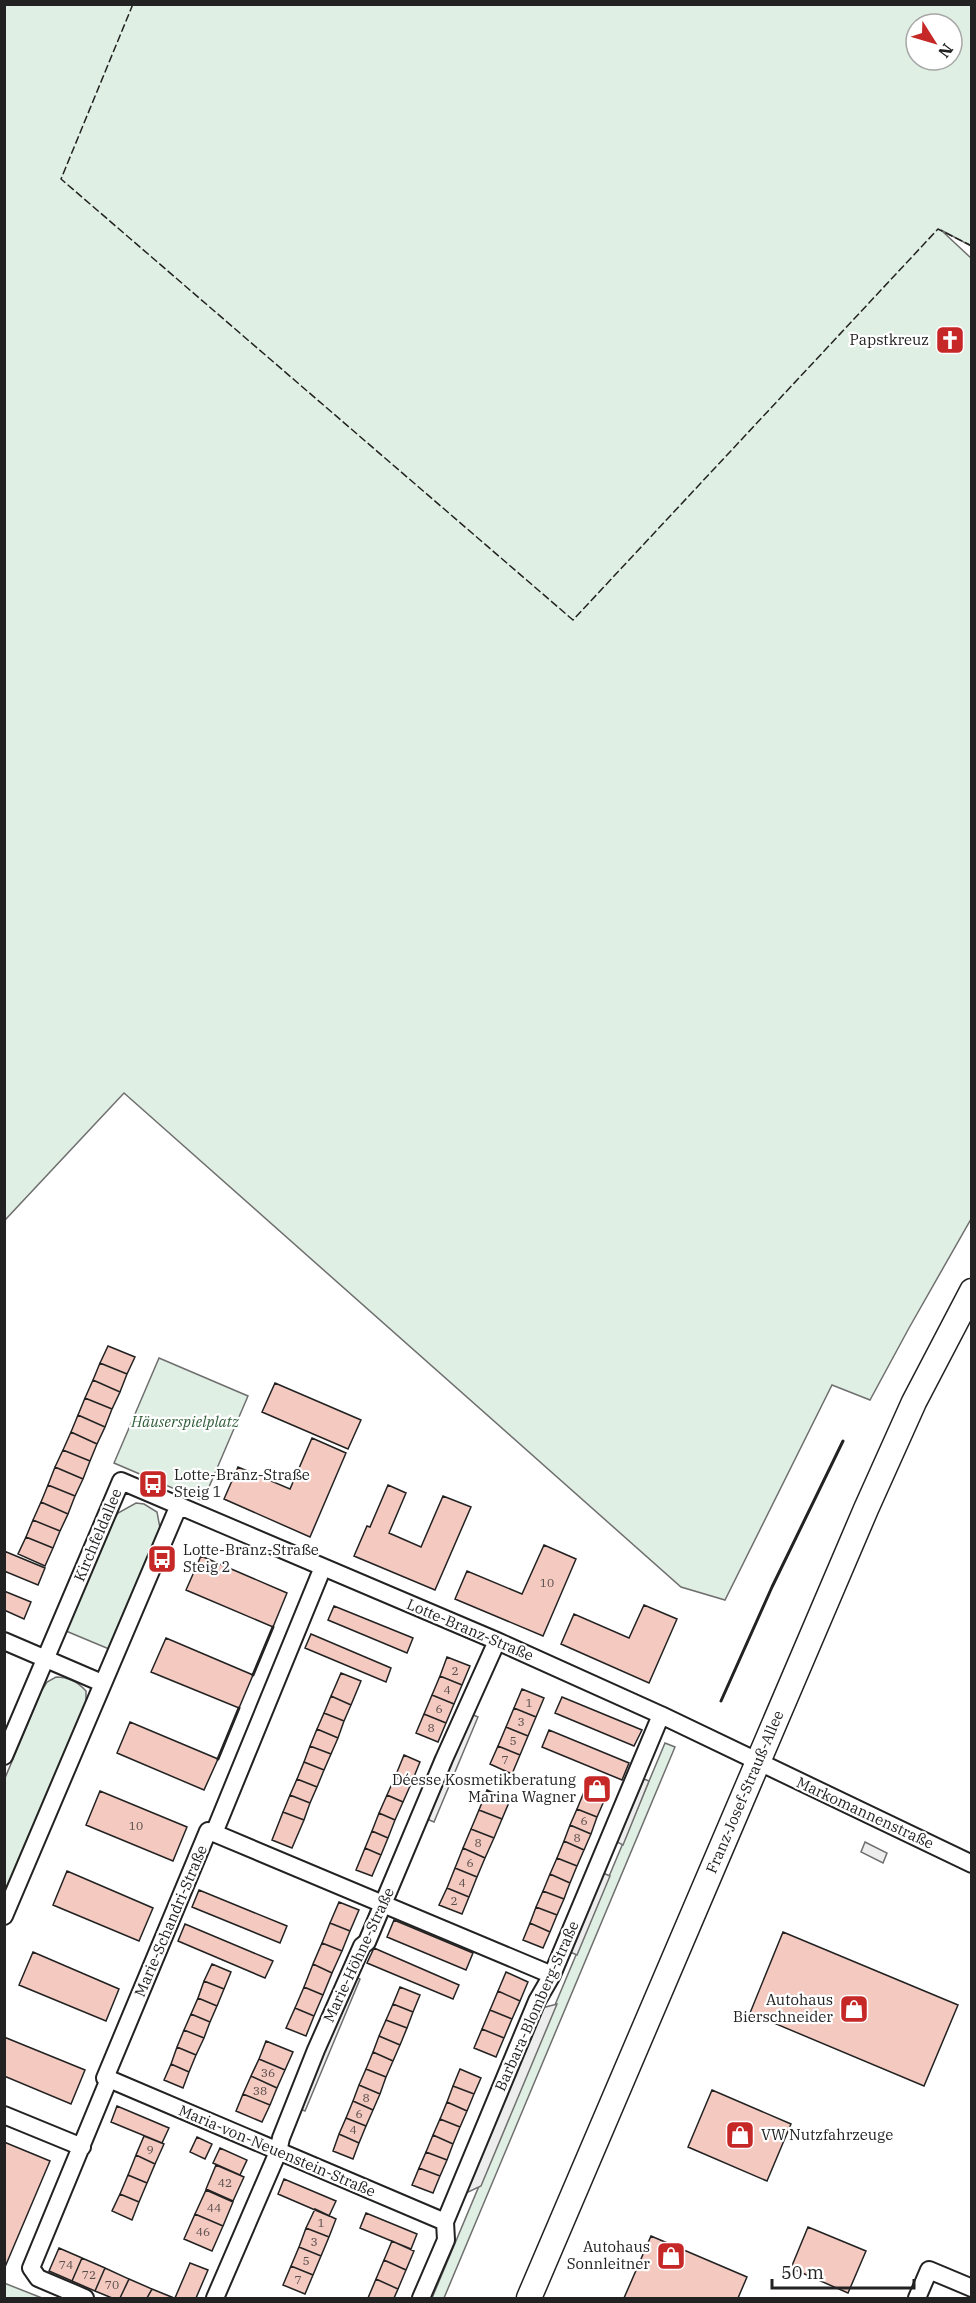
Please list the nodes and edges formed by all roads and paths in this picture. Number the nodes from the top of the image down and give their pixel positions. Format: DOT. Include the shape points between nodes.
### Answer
graph roads {
  1 [pos="972,1291"];
  2 [pos="179,1504"];
  3 [pos="323,1567"];
  4 [pos="4,1641"];
  5 [pos="497,1641"];
  6 [pos="45,1659"];
  7 [pos="102,1683"];
  8 [pos="661,1715"];
  9 [pos="4,1756"];
  10 [pos="758,1762"];
  11 [pos="214,1833"];
  12 [pos="972,1864"];
  13 [pos="383,1904"];
  14 [pos="4,1916"];
  15 [pos="552,1975"];
  16 [pos="110,2079"];
  17 [pos="4,2115"];
  18 [pos="82,2147"];
  19 [pos="278,2152"];
  20 [pos="445,2222"];
  21 [pos="972,2288"];
  22 [pos="972,2293"];
  23 [pos="85,2298"];
  24 [pos="215,2298"];
  25 [pos="421,2298"];
  26 [pos="529,2298"];
  27 [pos="917,2298"];
  28 [pos="969,2298"];
  1 -- 10 [label="street, Franz-Josef-Strauß-Allee" via="914,1402"];
  2 -- 3 [label="street, Lotte-Branz-Straße"];
  2 -- 6 [label="street, Kirchfeldallee" via="121,1481"];
  2 -- 7 [label="street"];
  3 -- 5 [label="street, Lotte-Branz-Straße"];
  3 -- 11 [label="street, Marie-Schandri-Straße"];
  4 -- 6 [label="street"];
  5 -- 8 [label="street, Lotte-Branz-Straße"];
  5 -- 13 [label="street, Marie-Höhne-Straße"];
  6 -- 7 [label="street"];
  6 -- 9 [label="street, Kirchfeldallee"];
  7 -- 14 [label="street"];
  8 -- 10 [label="street, Lotte-Branz-Straße"];
  8 -- 15 [label="street, Barbara-Blomberg-Straße"];
  10 -- 12 [label="street, Markomannenstraße"];
  10 -- 26 [label="street, Franz-Josef-Strauß-Allee"];
  11 -- 13 [label="street"];
  11 -- 16 [label="street, Marie-Schandri-Straße" via="208,1831 105,2078"];
  13 -- 15 [label="street"];
  13 -- 19 [label="street, Marie-Höhne-Straße" via="316,2050"];
  15 -- 20 [label="street, Barbara-Blomberg-Straße" via="537,2001"];
  16 -- 18 [label="street, Marie-Schandri-Straße"];
  16 -- 19 [label="street, Maria-von-Neuenstein-Straße"];
  17 -- 18 [label="street"];
  18 -- 23 [label="street, Marie-Schandri-Straße" via="31,2268 38,2278"];
  19 -- 20 [label="street, Maria-von-Neuenstein-Straße"];
  19 -- 24 [label="street, Marie-Höhne-Straße"];
  20 -- 25 [label="street, Barbara-Blomberg-Straße" via="446,2240"];
  21 -- 27 [label="street" via="929,2270"];
  22 -- 28 [label="street"];
}
